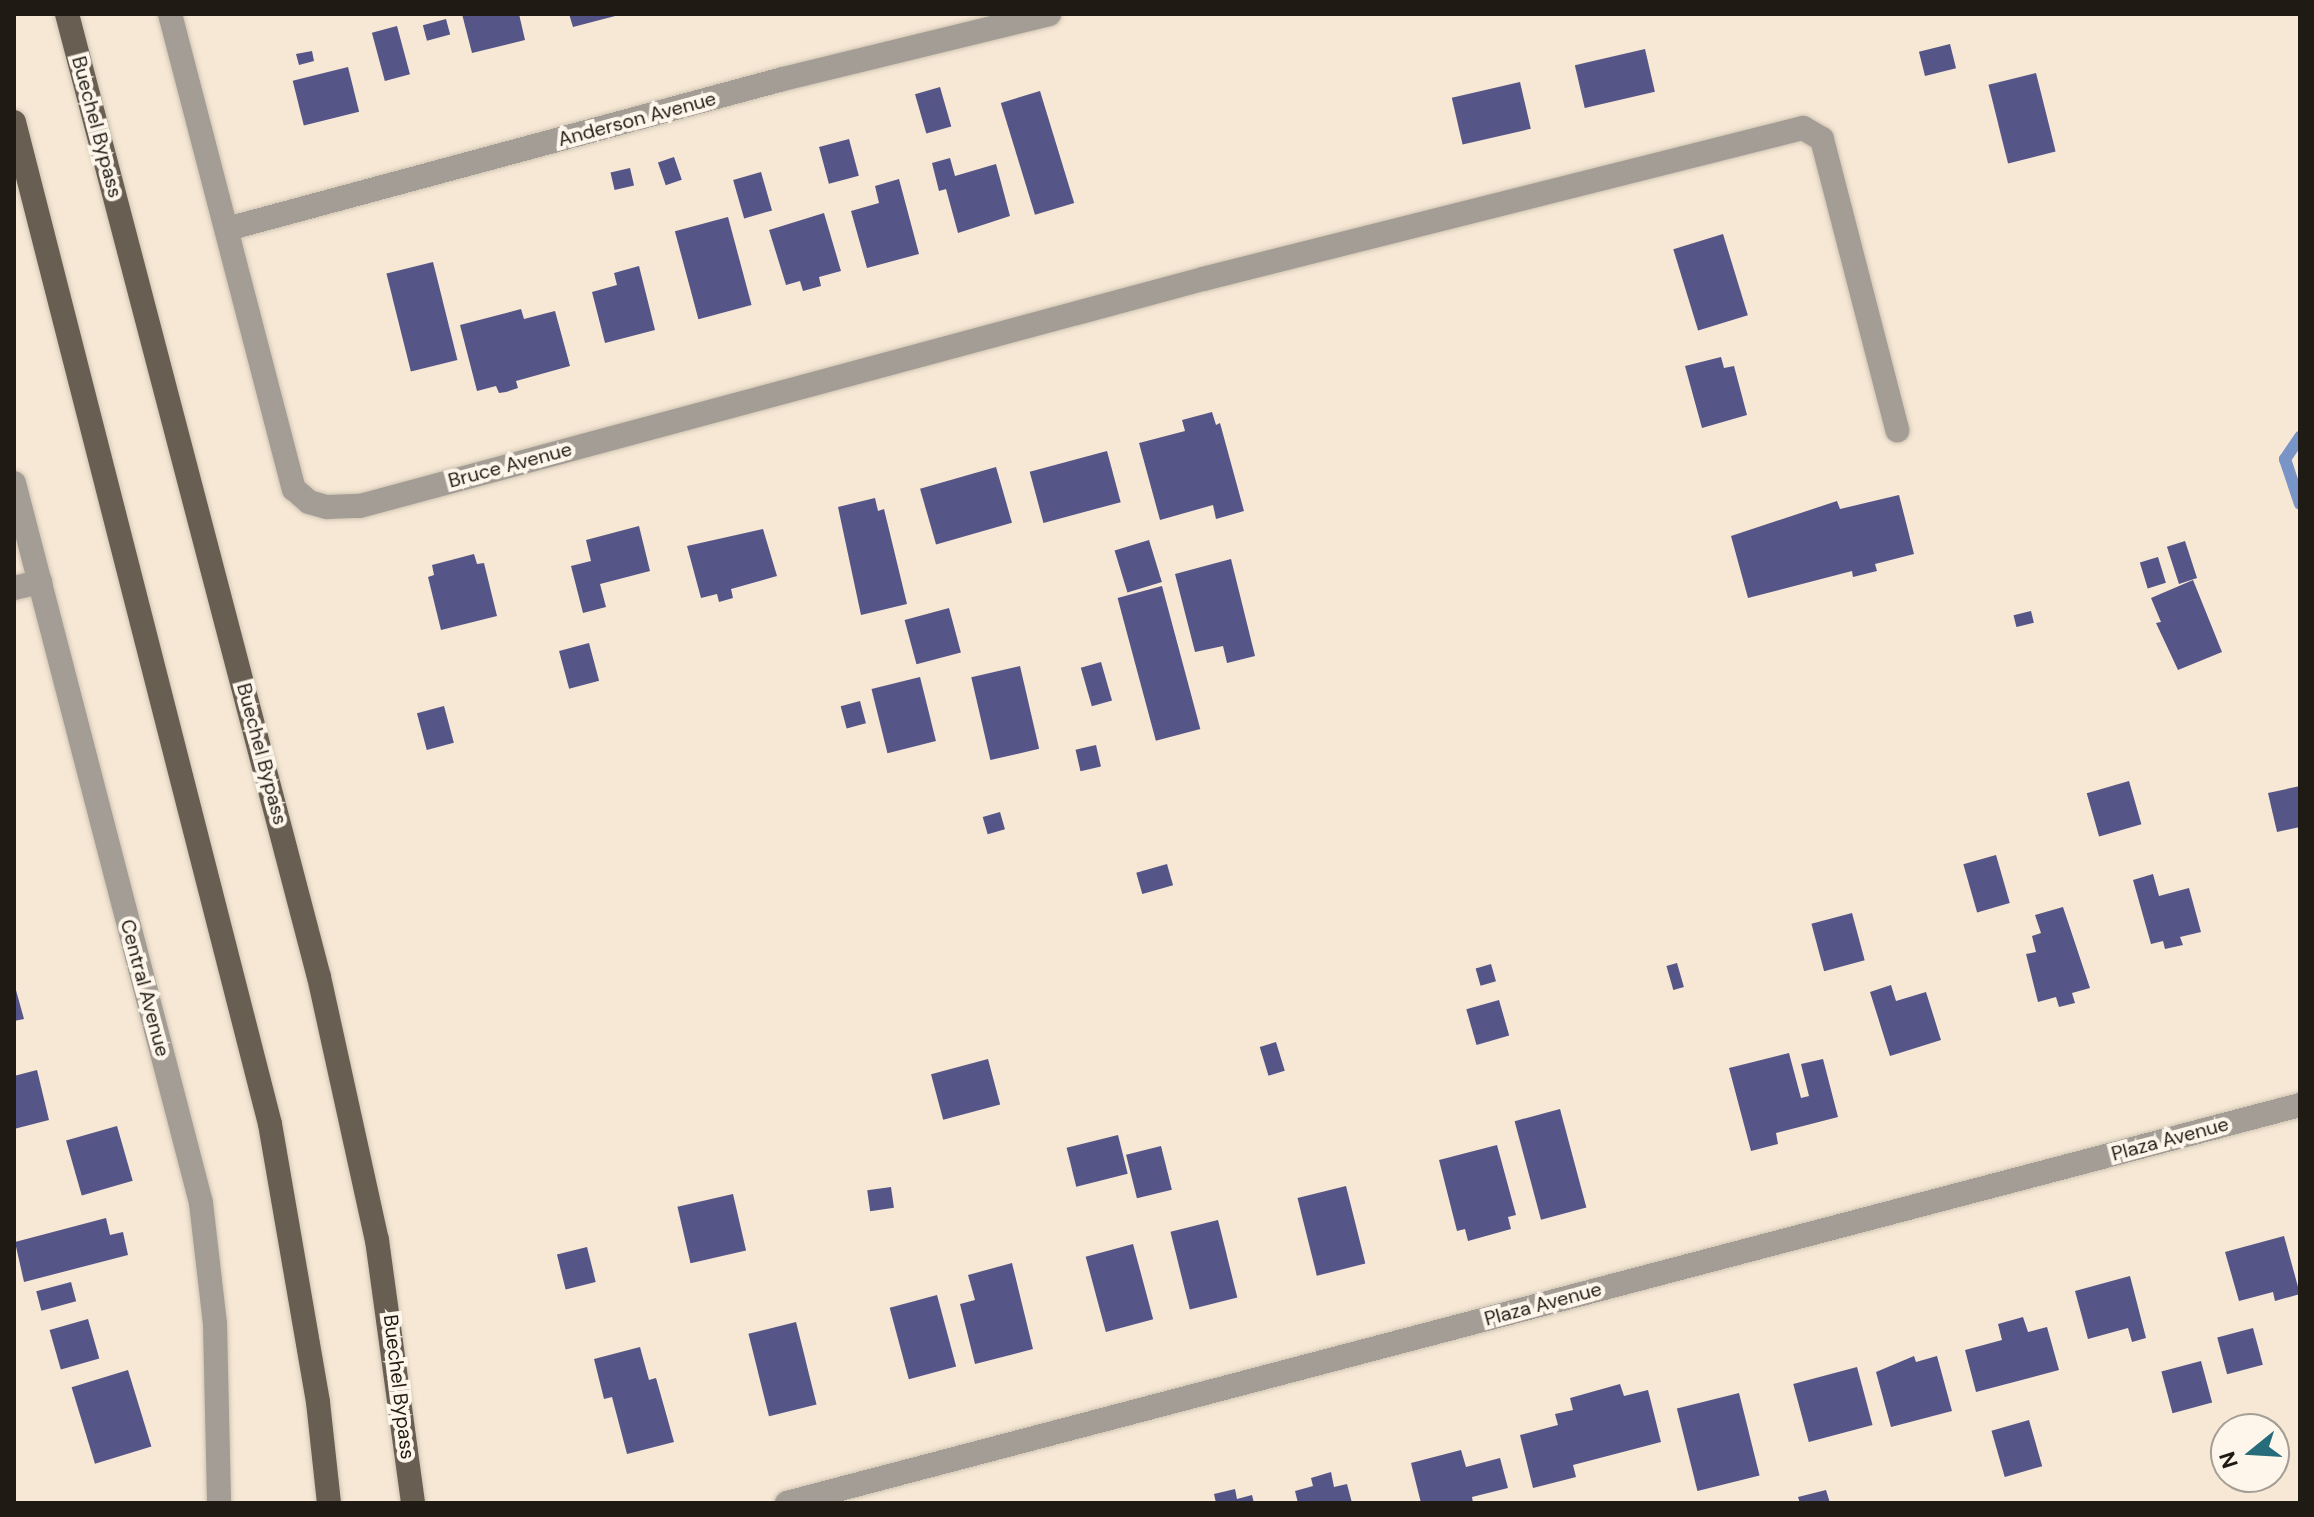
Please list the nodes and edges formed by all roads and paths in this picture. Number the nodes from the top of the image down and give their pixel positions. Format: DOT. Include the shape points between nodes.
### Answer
graph roads {
  1 [pos="67,14"];
  2 [pos="170,14"];
  3 [pos="1049,14"];
  4 [pos="14,122"];
  5 [pos="227,229"];
  6 [pos="1897,430"];
  7 [pos="14,483"];
  8 [pos="40,582"];
  9 [pos="14,588"];
  10 [pos="2300,1105"];
  11 [pos="219,1503"];
  12 [pos="329,1503"];
  13 [pos="413,1503"];
  14 [pos="787,1503"];
  1 -- 13 [label="main road, Buechel Bypass" via="319,977 379,1255"];
  2 -- 5 [label="street, Bruce Avenue"];
  3 -- 5 [label="street, Anderson Avenue" via="783,79"];
  4 -- 12 [label="main road" via="267,1109 318,1402"];
  5 -- 6 [label="street, Bruce Avenue" via="294,489 309,502 327,507 360,506 1203,279 1803,128 1822,139"];
  7 -- 8 [label="street, Central Avenue"];
  8 -- 9 [label="street"];
  8 -- 11 [label="street, Central Avenue" via="201,1203 215,1324"];
  10 -- 14 [label="street, Plaza Avenue"];
}
